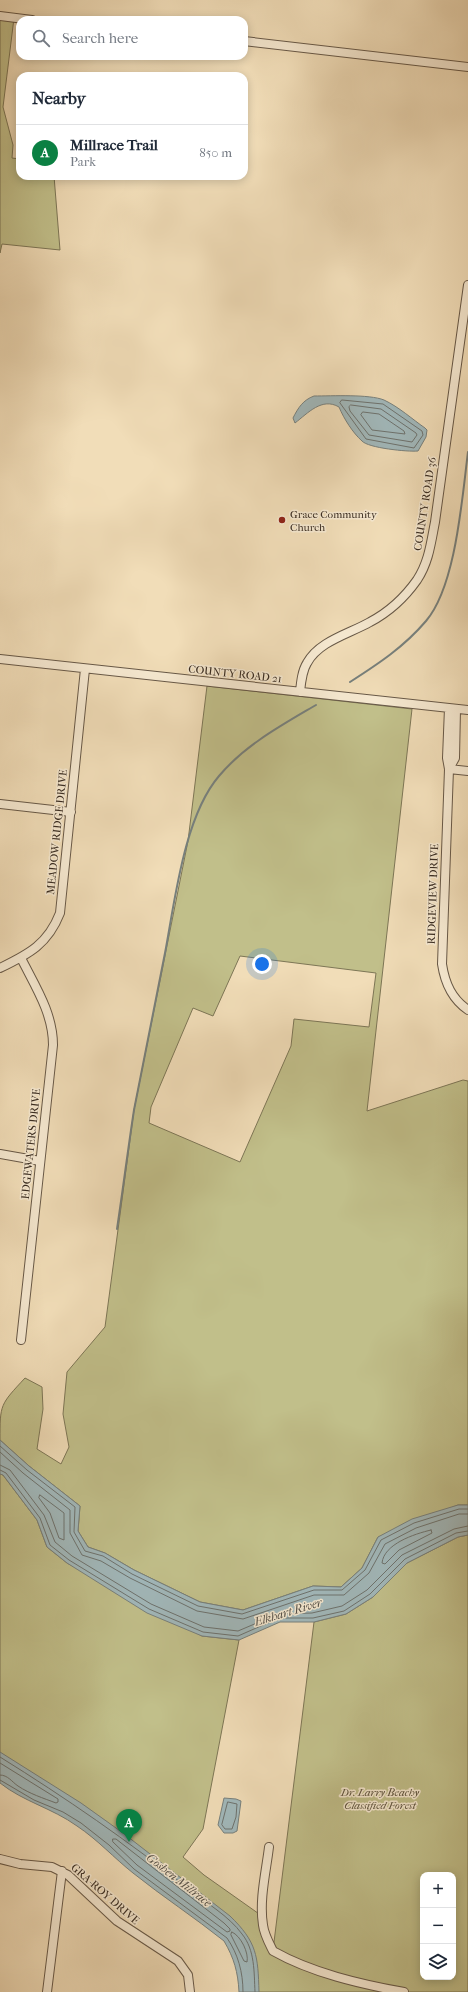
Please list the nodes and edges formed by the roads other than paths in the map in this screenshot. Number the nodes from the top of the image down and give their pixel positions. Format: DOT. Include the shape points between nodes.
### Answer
graph roads {
  1 [pos="0,16"];
  2 [pos="16,18"];
  3 [pos="248,41"];
  4 [pos="468,66"];
  5 [pos="468,285"];
  6 [pos="0,660"];
  7 [pos="85,669"];
  8 [pos="300,692"];
  9 [pos="452,708"];
  10 [pos="468,710"];
  11 [pos="449,769"];
  12 [pos="468,771"];
  13 [pos="0,804"];
  14 [pos="71,812"];
  15 [pos="21,958"];
  16 [pos="0,968"];
  17 [pos="468,1010"];
  18 [pos="0,1154"];
  19 [pos="40,1160"];
  20 [pos="21,1340"];
  21 [pos="269,1847"];
  22 [pos="0,1859"];
  23 [pos="62,1872"];
  24 [pos="47,1992"];
  25 [pos="190,1992"];
  26 [pos="404,1992"];
  1 -- 2 [label="street"];
  3 -- 4 [label="street"];
  5 -- 8 [label="street, COUNTY ROAD 36" via="435,522 426,563 418,579 392,608 371,622 329,642 315,653 303,672"];
  6 -- 7 [label="street, COUNTY ROAD 21"];
  7 -- 8 [label="street, COUNTY ROAD 21"];
  7 -- 14 [label="street, MEADOW RIDGE DRIVE"];
  8 -- 9 [label="street, COUNTY ROAD 21"];
  9 -- 10 [label="street, COUNTY ROAD 21"];
  9 -- 11 [label="street, RIDGEVIEW DRIVE" via="447,758"];
  11 -- 12 [label="street"];
  11 -- 17 [label="street, RIDGEVIEW DRIVE" via="442,964 446,984 452,995"];
  13 -- 14 [label="street"];
  14 -- 15 [label="street, MEADOW RIDGE DRIVE" via="60,913 48,936 39,946"];
  15 -- 16 [label="street, MEADOW RIDGE DRIVE"];
  15 -- 19 [label="street, EDGEWATERS DRIVE" via="49,1015 53,1029 54,1045"];
  18 -- 19 [label="street"];
  19 -- 20 [label="street, EDGEWATERS DRIVE"];
  21 -- 26 [label="street" via="262,1916 263,1926 273,1951 307,1967 376,1987"];
  22 -- 23 [label="street, GRA-ROY DRIVE" via="52,1867"];
  23 -- 24 [label="street"];
  23 -- 25 [label="street, GRA-ROY DRIVE" via="74,1880 121,1925 178,1961 188,1975"];
}
